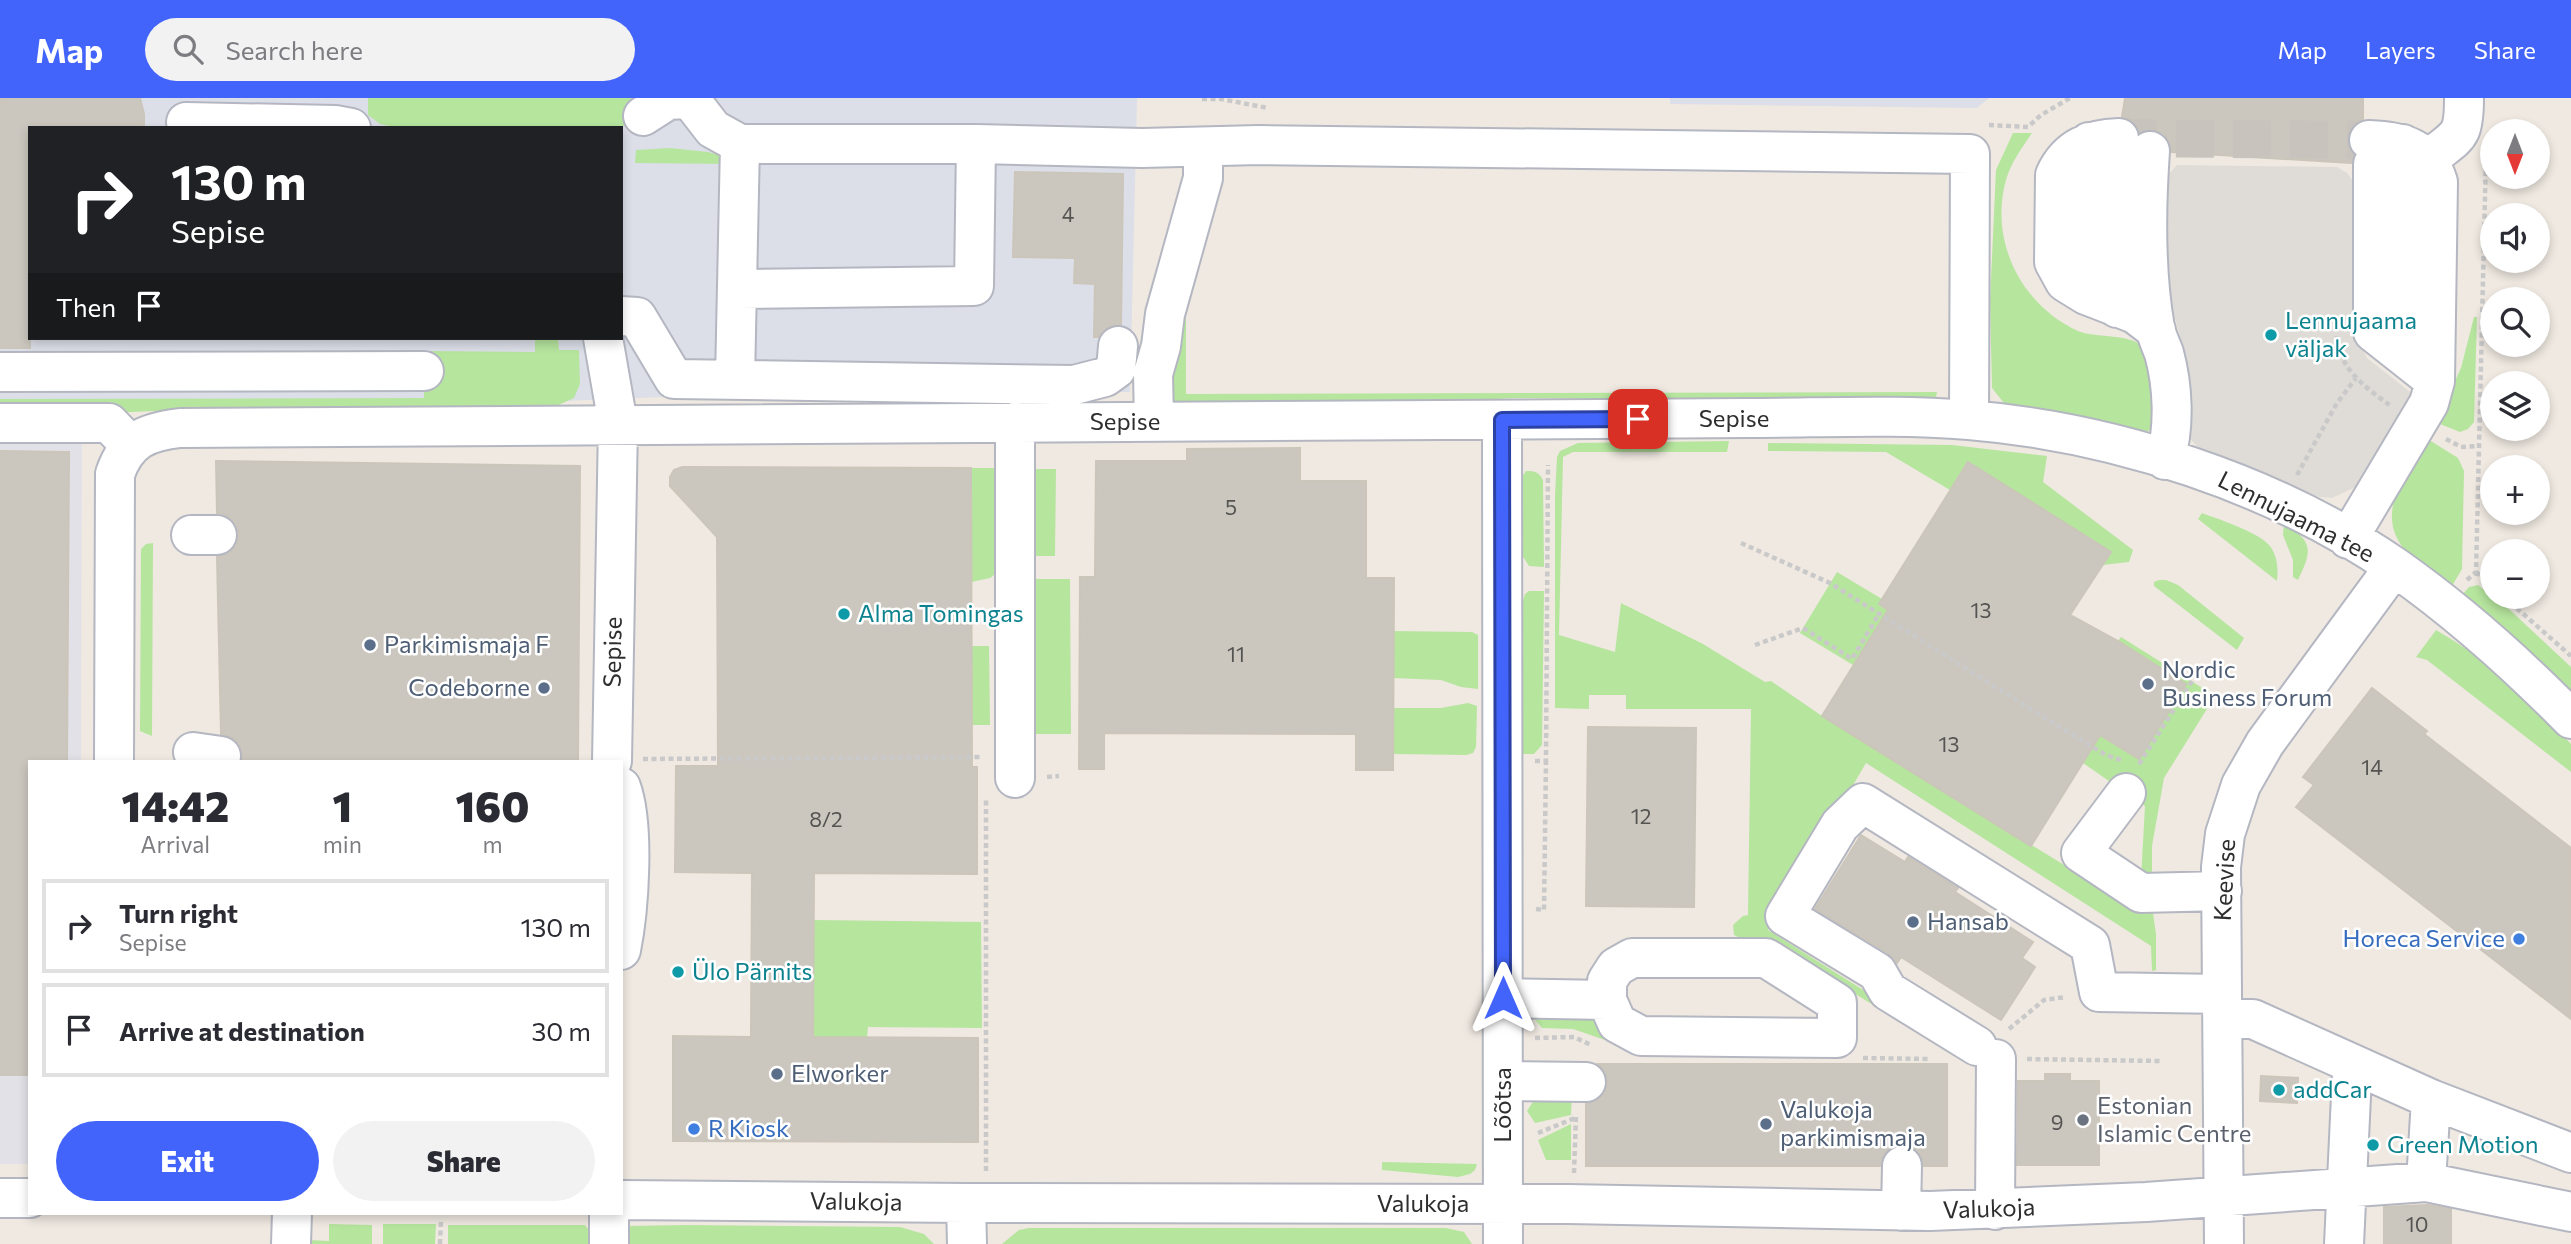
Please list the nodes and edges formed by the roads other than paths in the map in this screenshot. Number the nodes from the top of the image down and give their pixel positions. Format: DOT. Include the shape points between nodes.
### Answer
graph roads {
  1 [pos="2464,98"];
  2 [pos="689,99"];
  3 [pos="229,111"];
  4 [pos="185,116"];
  5 [pos="643,116"];
  6 [pos="340,126"];
  7 [pos="740,144"];
  8 [pos="976,144"];
  9 [pos="1203,148"];
  10 [pos="2393,152"];
  11 [pos="737,289"];
  12 [pos="623,316"];
  13 [pos="2156,330"];
  14 [pos="603,340"];
  15 [pos="1118,346"];
  16 [pos="0,372"];
  17 [pos="424,372"];
  18 [pos="735,380"];
  19 [pos="2435,380"];
  20 [pos="1502,420"];
  21 [pos="1969,420"];
  22 [pos="1015,422"];
  23 [pos="1154,422"];
  24 [pos="0,423"];
  25 [pos="618,424"];
  26 [pos="131,446"];
  27 [pos="2165,460"];
  28 [pos="2348,539"];
  29 [pos="2394,567"];
  30 [pos="2571,719"];
  31 [pos="114,760"];
  32 [pos="615,760"];
  33 [pos="1011,778"];
  34 [pos="623,791"];
  35 [pos="2126,793"];
  36 [pos="2222,891"];
  37 [pos="623,940"];
  38 [pos="1503,990"];
  39 [pos="1607,990"];
  40 [pos="2222,1007"];
  41 [pos="2352,1075"];
  42 [pos="1503,1081"];
  43 [pos="2431,1099"];
  44 [pos="1581,1100"];
  45 [pos="2571,1153"];
  46 [pos="1902,1166"];
  47 [pos="2426,1182"];
  48 [pos="2346,1188"];
  49 [pos="976,1192"];
  50 [pos="2223,1196"];
  51 [pos="0,1198"];
  52 [pos="28,1198"];
  53 [pos="623,1200"];
  54 [pos="1504,1204"];
  55 [pos="1995,1210"];
  56 [pos="1901,1211"];
  57 [pos="2571,1212"];
  58 [pos="292,1215"];
  59 [pos="609,1215"];
  60 [pos="291,1244"];
  61 [pos="608,1244"];
  62 [pos="967,1244"];
  63 [pos="1503,1244"];
  64 [pos="2224,1244"];
  65 [pos="2344,1244"];
  1 -- 10 [label="street" via="2463,129"];
  2 -- 5 [label="street" via="668,100"];
  2 -- 7 [label="street" via="713,129"];
  3 -- 4 [label="street"];
  3 -- 6 [label="street"];
  7 -- 8 [label="street"];
  7 -- 11 [label="street"];
  8 -- 9 [label="street"];
  8 -- 11 [label="street" via="974,286"];
  9 -- 21 [label="street" via="1259,145 1970,155"];
  9 -- 23 [label="street" via="1203,178 1153,374"];
  10 -- 19 [label="street" via="2407,183 2404,356"];
  10 -- 19 [label="street" via="2434,169 2438,182"];
  11 -- 18 [label="street"];
  12 -- 18 [label="street" via="637,317 674,379"];
  13 -- 13 [label="street" via="2149,263 2120,144 2086,175 2102,301 2135,314"];
  13 -- 27 [label="street" via="2169,378 2170,444"];
  14 -- 25 [label="street"];
  15 -- 18 [label="street" via="1116,369 1105,377 1074,385"];
  16 -- 17 [label="street"];
  19 -- 28 [label="street" via="2429,403"];
  20 -- 21 [label="street, Sepise"];
  20 -- 23 [label="street, Sepise"];
  20 -- 38 [label="street, Lõõtsa"];
  21 -- 27 [label="street, Lennujaama tee" via="2109,443"];
  22 -- 23 [label="street, Sepise"];
  22 -- 25 [label="street, Sepise"];
  22 -- 33 [label="street"];
  24 -- 26 [label="street" via="109,423"];
  25 -- 26 [label="street" via="180,428 158,431"];
  25 -- 32 [label="street, Sepise"];
  26 -- 31 [label="street" via="116,474"];
  27 -- 28 [label="street, Lennujaama tee" via="2202,470 2283,504"];
  28 -- 29 [label="street, Lennujaama tee"];
  29 -- 30 [label="street, Lennujaama tee" via="2520,667"];
  29 -- 36 [label="street, Keevise" via="2265,743 2241,785 2225,834"];
  34 -- 37 [label="street, Sepise" via="628,805"];
  35 -- 36 [label="street" via="2081,853 2141,892"];
  36 -- 40 [label="street, Keevise"];
  38 -- 39 [label="street"];
  38 -- 42 [label="street, Lõõtsa"];
  39 -- 39 [label="street" via="1617,1023 1641,1037 1837,1038 1837,1003 1766,958 1632,958 1616,967"];
  40 -- 43 [label="street"];
  40 -- 50 [label="street, Keevise"];
  40 -- 55 [label="street" via="2099,992 2090,945 1863,803 1840,825 1785,916 1877,972 1888,991 1986,1052"];
  41 -- 48 [label="street"];
  42 -- 44 [label="street"];
  42 -- 54 [label="street, Lõõtsa"];
  43 -- 45 [label="street"];
  43 -- 47 [label="street"];
  46 -- 56 [label="street"];
  47 -- 48 [label="street, Valukoja"];
  47 -- 57 [label="street, Valukoja"];
  48 -- 50 [label="street, Valukoja"];
  48 -- 65 [label="street"];
  49 -- 53 [label="street, Valukoja"];
  49 -- 54 [label="street, Valukoja"];
  49 -- 62 [label="street"];
  50 -- 55 [label="street, Valukoja"];
  50 -- 64 [label="street, Keevise"];
  51 -- 52 [label="street"];
  54 -- 56 [label="street, Valukoja"];
  54 -- 63 [label="street, Lõõtsa"];
  55 -- 56 [label="street, Valukoja"];
  58 -- 60 [label="street"];
  59 -- 61 [label="street"];
}
